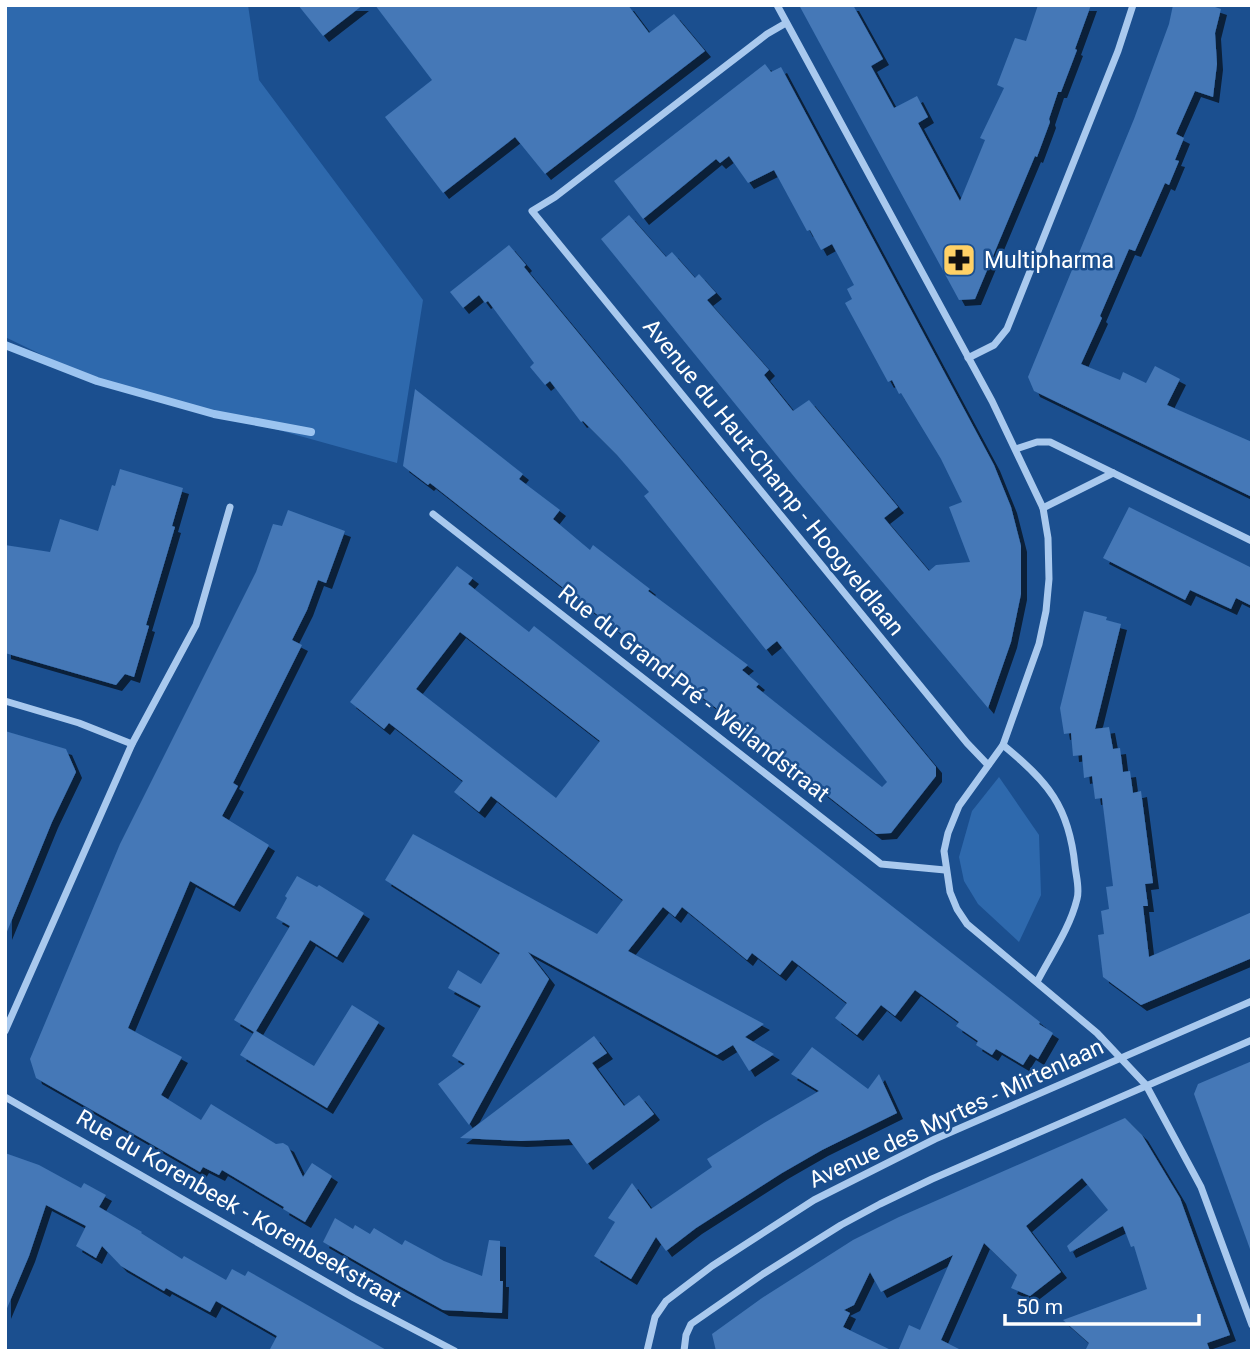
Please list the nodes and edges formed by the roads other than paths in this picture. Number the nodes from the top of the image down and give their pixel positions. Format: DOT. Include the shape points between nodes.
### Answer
graph roads {
  1 [pos="777,5"];
  2 [pos="1132,5"];
  3 [pos="786,23"];
  4 [pos="968,358"];
  5 [pos="1016,449"];
  6 [pos="1114,473"];
  7 [pos="230,507"];
  8 [pos="1042,508"];
  9 [pos="433,514"];
  10 [pos="1252,541"];
  11 [pos="5,701"];
  12 [pos="132,744"];
  13 [pos="1003,745"];
  14 [pos="988,765"];
  15 [pos="945,870"];
  16 [pos="1037,982"];
  17 [pos="1252,1001"];
  18 [pos="5,1031"];
  19 [pos="1252,1040"];
  20 [pos="1121,1058"];
  21 [pos="1146,1085"];
  22 [pos="5,1097"];
  23 [pos="1252,1325"];
  24 [pos="455,1351"];
  25 [pos="647,1351"];
  26 [pos="684,1351"];
  1 -- 3 [label="street"];
  2 -- 4 [label="street" via="1007,329 994,345"];
  3 -- 4 [label="street"];
  3 -- 14 [label="street, Avenue du Haut-Champ - Hoogveldlaan" via="532,211"];
  4 -- 5 [label="street"];
  5 -- 6 [label="street" via="1050,442"];
  5 -- 8 [label="street"];
  6 -- 8 [label="street"];
  6 -- 10 [label="street"];
  7 -- 12 [label="street" via="196,625"];
  8 -- 13 [label="street" via="1048,538 1046,611"];
  9 -- 15 [label="street, Rue du Grand-Pré - Weilandstraat" via="881,864"];
  11 -- 12 [label="street"];
  12 -- 18 [label="street"];
  13 -- 14 [label="street"];
  13 -- 16 [label="street" via="1031,767 1057,799 1074,853 1078,896"];
  14 -- 15 [label="street" via="958,806 944,851"];
  15 -- 16 [label="street" via="950,892 967,924"];
  16 -- 20 [label="street"];
  17 -- 20 [label="street, Avenue des Myrtes - Mirtenlaan"];
  19 -- 21 [label="street"];
  20 -- 21 [label="street"];
  20 -- 25 [label="street, Avenue des Myrtes - Mirtenlaan" via="935,1139 814,1200 666,1301 655,1317"];
  21 -- 23 [label="street" via="1201,1187"];
  21 -- 26 [label="street" via="932,1179 841,1225 691,1324"];
  22 -- 24 [label="street, Rue du Korenbeek - Korenbeekstraat"];
}
